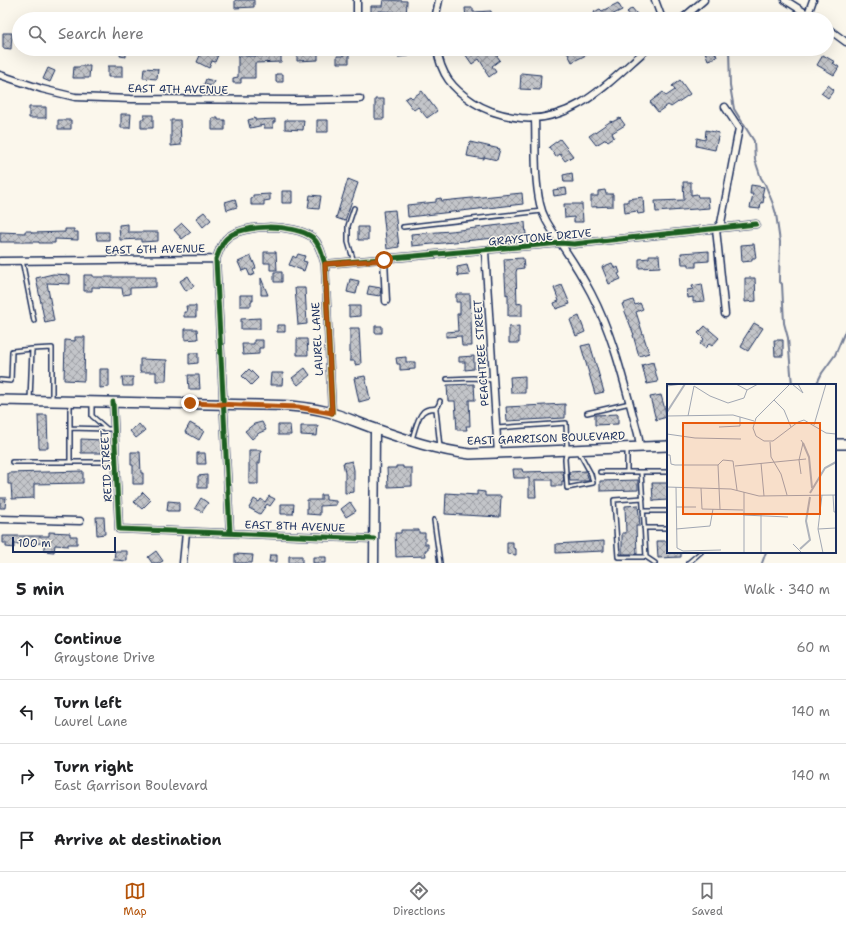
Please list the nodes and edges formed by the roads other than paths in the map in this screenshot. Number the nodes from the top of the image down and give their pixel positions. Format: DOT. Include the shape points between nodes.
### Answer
graph roads {
  1 [pos="357,0"];
  2 [pos="440,0"];
  3 [pos="655,0"];
  4 [pos="704,0"];
  5 [pos="786,0"];
  6 [pos="813,0"];
  7 [pos="357,12"];
  8 [pos="437,12"];
  9 [pos="659,12"];
  10 [pos="690,12"];
  11 [pos="805,12"];
  12 [pos="809,12"];
  13 [pos="834,33"];
  14 [pos="846,42"];
  15 [pos="439,56"];
  16 [pos="639,56"];
  17 [pos="0,75"];
  18 [pos="360,99"];
  19 [pos="725,107"];
  20 [pos="535,119"];
  21 [pos="354,208"];
  22 [pos="542,211"];
  23 [pos="756,224"];
  24 [pos="402,227"];
  25 [pos="716,229"];
  26 [pos="561,244"];
  27 [pos="484,251"];
  28 [pos="216,259"];
  29 [pos="22,260"];
  30 [pos="384,260"];
  31 [pos="0,261"];
  32 [pos="354,262"];
  33 [pos="325,264"];
  34 [pos="386,301"];
  35 [pos="725,314"];
  36 [pos="34,321"];
  37 [pos="32,349"];
  38 [pos="446,379"];
  39 [pos="0,380"];
  40 [pos="493,380"];
  41 [pos="0,400"];
  42 [pos="30,400"];
  43 [pos="440,400"];
  44 [pos="52,401"];
  45 [pos="70,401"];
  46 [pos="92,402"];
  47 [pos="113,402"];
  48 [pos="630,403"];
  49 [pos="224,404"];
  50 [pos="436,409"];
  51 [pos="332,413"];
  52 [pos="587,413"];
  53 [pos="70,428"];
  54 [pos="496,428"];
  55 [pos="107,429"];
  56 [pos="114,429"];
  57 [pos="375,429"];
  58 [pos="411,441"];
  59 [pos="640,446"];
  60 [pos="667,446"];
  61 [pos="627,447"];
  62 [pos="567,449"];
  63 [pos="578,449"];
  64 [pos="440,450"];
  65 [pos="498,454"];
  66 [pos="12,462"];
  67 [pos="70,462"];
  68 [pos="115,462"];
  69 [pos="600,472"];
  70 [pos="627,472"];
  71 [pos="641,472"];
  72 [pos="667,472"];
  73 [pos="643,498"];
  74 [pos="643,511"];
  75 [pos="667,511"];
  76 [pos="0,519"];
  77 [pos="434,520"];
  78 [pos="80,521"];
  79 [pos="644,528"];
  80 [pos="667,528"];
  81 [pos="119,529"];
  82 [pos="186,532"];
  83 [pos="230,533"];
  84 [pos="374,539"];
  85 [pos="700,553"];
  86 [pos="646,556"];
  87 [pos="183,563"];
  88 [pos="374,563"];
  89 [pos="440,563"];
  90 [pos="655,563"];
  91 [pos="688,563"];
  1 -- 7 [label="street"];
  2 -- 8 [label="street"];
  3 -- 9 [label="street"];
  4 -- 10 [label="street"];
  5 -- 11 [label="street"];
  6 -- 12 [label="street"];
  13 -- 14 [label="street"];
  15 -- 20 [label="street" via="445,76 469,99 499,114"];
  16 -- 20 [label="street" via="581,104 558,115"];
  17 -- 18 [label="street, EAST 4TH AVENUE" via="75,97"];
  19 -- 25 [label="street" via="739,128 721,223"];
  20 -- 22 [label="street" via="537,177"];
  21 -- 32 [label="lane" via="348,226 348,242"];
  22 -- 24 [label="lane"];
  22 -- 26 [label="street"];
  23 -- 25 [label="street, GRAYSTONE DRIVE"];
  25 -- 26 [label="street, GRAYSTONE DRIVE"];
  25 -- 35 [label="street"];
  26 -- 27 [label="street, GRAYSTONE DRIVE"];
  26 -- 48 [label="street" via="586,283 603,318"];
  27 -- 30 [label="street, GRAYSTONE DRIVE"];
  27 -- 40 [label="street, PEACHTREE STREET"];
  28 -- 29 [label="street, EAST 6TH AVENUE"];
  28 -- 33 [label="street, EAST 6TH AVENUE" via="226,239 236,233 280,227 312,237 319,245"];
  28 -- 49 [label="street"];
  29 -- 31 [label="street, EAST 6TH AVENUE"];
  29 -- 36 [label="lane"];
  30 -- 32 [label="street, GRAYSTONE DRIVE"];
  30 -- 34 [label="street"];
  32 -- 33 [label="street, GRAYSTONE DRIVE"];
  33 -- 51 [label="street, LAUREL LANE"];
  37 -- 39 [label="lane" via="12,351 11,381"];
  37 -- 42 [label="lane"];
  37 -- 44 [label="lane" via="52,348"];
  38 -- 40 [label="lane"];
  40 -- 54 [label="street, PEACHTREE STREET"];
  41 -- 42 [label="main road, EAST GARRISON BOULEVARD"];
  42 -- 44 [label="main road, EAST GARRISON BOULEVARD"];
  43 -- 50 [label="lane"];
  44 -- 45 [label="main road, EAST GARRISON BOULEVARD"];
  45 -- 46 [label="main road, EAST GARRISON BOULEVARD"];
  45 -- 53 [label="lane"];
  46 -- 47 [label="main road, EAST GARRISON BOULEVARD"];
  46 -- 55 [label="lane" via="92,416"];
  47 -- 49 [label="main road, EAST GARRISON BOULEVARD"];
  47 -- 56 [label="street, REID STREET"];
  48 -- 52 [label="lane"];
  48 -- 59 [label="street"];
  49 -- 51 [label="main road, EAST GARRISON BOULEVARD" via="298,407"];
  49 -- 83 [label="street"];
  50 -- 58 [label="lane" via="424,411"];
  50 -- 64 [label="lane"];
  51 -- 57 [label="main road, EAST GARRISON BOULEVARD"];
  53 -- 55 [label="lane"];
  53 -- 67 [label="lane"];
  54 -- 62 [label="lane" via="566,424"];
  54 -- 65 [label="street, PEACHTREE STREET"];
  55 -- 56 [label="lane"];
  56 -- 68 [label="street, REID STREET"];
  57 -- 58 [label="main road, EAST GARRISON BOULEVARD"];
  57 -- 84 [label="street"];
  58 -- 64 [label="main road, EAST GARRISON BOULEVARD"];
  59 -- 60 [label="main road, EAST GARRISON BOULEVARD"];
  59 -- 61 [label="main road, EAST GARRISON BOULEVARD"];
  61 -- 63 [label="main road, EAST GARRISON BOULEVARD"];
  61 -- 70 [label="lane"];
  62 -- 63 [label="main road, EAST GARRISON BOULEVARD"];
  62 -- 63 [label="lane" via="565,459 568,488 593,483"];
  62 -- 65 [label="main road, EAST GARRISON BOULEVARD"];
  64 -- 65 [label="main road, EAST GARRISON BOULEVARD"];
  66 -- 67 [label="lane"];
  67 -- 68 [label="lane"];
  68 -- 81 [label="street, REID STREET"];
  69 -- 70 [label="lane"];
  70 -- 71 [label="lane"];
  71 -- 72 [label="lane"];
  71 -- 73 [label="lane"];
  73 -- 74 [label="lane"];
  73 -- 86 [label="lane" via="614,500 618,557"];
  74 -- 75 [label="lane"];
  74 -- 79 [label="lane"];
  76 -- 78 [label="street"];
  77 -- 89 [label="lane"];
  79 -- 80 [label="lane"];
  79 -- 86 [label="lane"];
  81 -- 82 [label="street, EAST 8TH AVENUE"];
  82 -- 83 [label="street, EAST 8TH AVENUE"];
  82 -- 87 [label="street"];
  83 -- 84 [label="street, EAST 8TH AVENUE"];
  84 -- 88 [label="street"];
  85 -- 91 [label="lane"];
  86 -- 90 [label="lane"];
}
